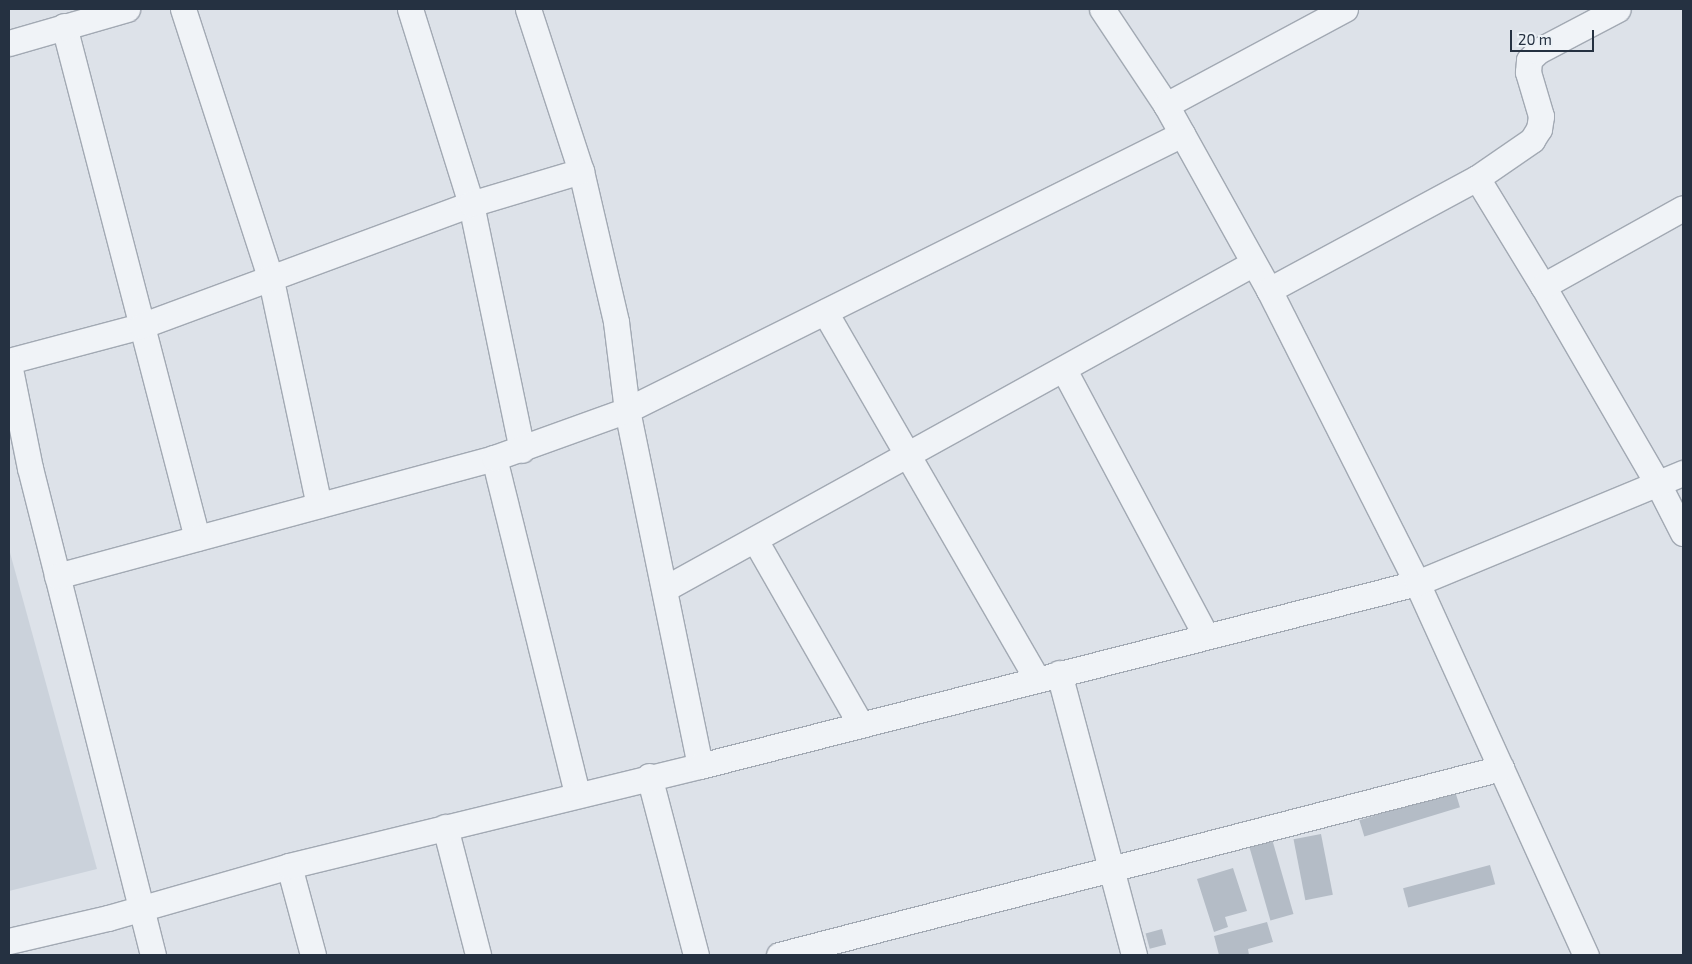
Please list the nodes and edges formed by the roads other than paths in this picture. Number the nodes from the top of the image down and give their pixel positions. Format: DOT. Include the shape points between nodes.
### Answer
graph roads {
  1 [pos="127,9"];
  2 [pos="183,9"];
  3 [pos="410,9"];
  4 [pos="528,9"];
  5 [pos="1102,9"];
  6 [pos="1345,9"];
  7 [pos="1618,9"];
  8 [pos="64,26"];
  9 [pos="9,43"];
  10 [pos="1166,105"];
  11 [pos="1182,134"];
  12 [pos="581,171"];
  13 [pos="1477,178"];
  14 [pos="471,204"];
  15 [pos="1683,208"];
  16 [pos="1252,264"];
  17 [pos="271,280"];
  18 [pos="1544,286"];
  19 [pos="1268,290"];
  20 [pos="825,312"];
  21 [pos="141,326"];
  22 [pos="9,363"];
  23 [pos="1064,370"];
  24 [pos="626,410"];
  25 [pos="522,450"];
  26 [pos="908,456"];
  27 [pos="494,458"];
  28 [pos="19,471"];
  29 [pos="1683,474"];
  30 [pos="1658,484"];
  31 [pos="320,505"];
  32 [pos="1683,533"];
  33 [pos="197,538"];
  34 [pos="755,540"];
  35 [pos="57,576"];
  36 [pos="1417,582"];
  37 [pos="666,588"];
  38 [pos="1205,634"];
  39 [pos="1047,675"];
  40 [pos="860,722"];
  41 [pos="700,766"];
  42 [pos="1501,768"];
  43 [pos="649,776"];
  44 [pos="578,794"];
  45 [pos="445,827"];
  46 [pos="289,866"];
  47 [pos="1110,870"];
  48 [pos="141,908"];
  49 [pos="9,941"];
  50 [pos="1581,954"];
  51 [pos="153,955"];
  52 [pos="313,955"];
  53 [pos="478,955"];
  54 [pos="696,955"];
  55 [pos="779,955"];
  56 [pos="1134,955"];
  1 -- 8 [label="street"];
  2 -- 17 [label="street"];
  3 -- 14 [label="street"];
  4 -- 12 [label="street"];
  5 -- 10 [label="street"];
  6 -- 10 [label="street"];
  7 -- 13 [label="street" via="1538,51 1529,60 1528,72 1541,116 1540,129 1532,140"];
  8 -- 9 [label="street"];
  8 -- 21 [label="street"];
  10 -- 11 [label="street"];
  11 -- 16 [label="street"];
  11 -- 20 [label="street"];
  12 -- 14 [label="street"];
  12 -- 24 [label="street" via="616,322"];
  13 -- 18 [label="street"];
  13 -- 19 [label="street"];
  14 -- 17 [label="street"];
  14 -- 25 [label="street"];
  15 -- 18 [label="street"];
  16 -- 19 [label="street"];
  16 -- 23 [label="street"];
  17 -- 21 [label="street"];
  17 -- 31 [label="street"];
  18 -- 30 [label="street"];
  19 -- 36 [label="street"];
  20 -- 24 [label="street"];
  20 -- 26 [label="street"];
  21 -- 22 [label="street"];
  21 -- 33 [label="street"];
  22 -- 28 [label="street"];
  23 -- 26 [label="street"];
  23 -- 38 [label="street"];
  24 -- 25 [label="street"];
  24 -- 37 [label="street"];
  25 -- 27 [label="street"];
  26 -- 34 [label="street"];
  26 -- 39 [label="street"];
  27 -- 31 [label="street"];
  27 -- 44 [label="street"];
  28 -- 35 [label="street"];
  29 -- 30 [label="street"];
  30 -- 32 [label="street"];
  30 -- 36 [label="street"];
  31 -- 33 [label="street"];
  33 -- 35 [label="street"];
  34 -- 37 [label="street"];
  34 -- 40 [label="street"];
  35 -- 48 [label="street"];
  36 -- 38 [label="street"];
  36 -- 42 [label="street"];
  37 -- 41 [label="street"];
  38 -- 39 [label="street"];
  39 -- 40 [label="street"];
  39 -- 47 [label="street"];
  40 -- 41 [label="street"];
  41 -- 43 [label="street"];
  42 -- 47 [label="street"];
  42 -- 50 [label="street"];
  43 -- 44 [label="street"];
  43 -- 54 [label="street"];
  44 -- 45 [label="street"];
  45 -- 46 [label="street"];
  45 -- 53 [label="street"];
  46 -- 48 [label="street"];
  46 -- 52 [label="street"];
  47 -- 55 [label="street"];
  47 -- 56 [label="street"];
  48 -- 49 [label="street"];
  48 -- 51 [label="street"];
}
